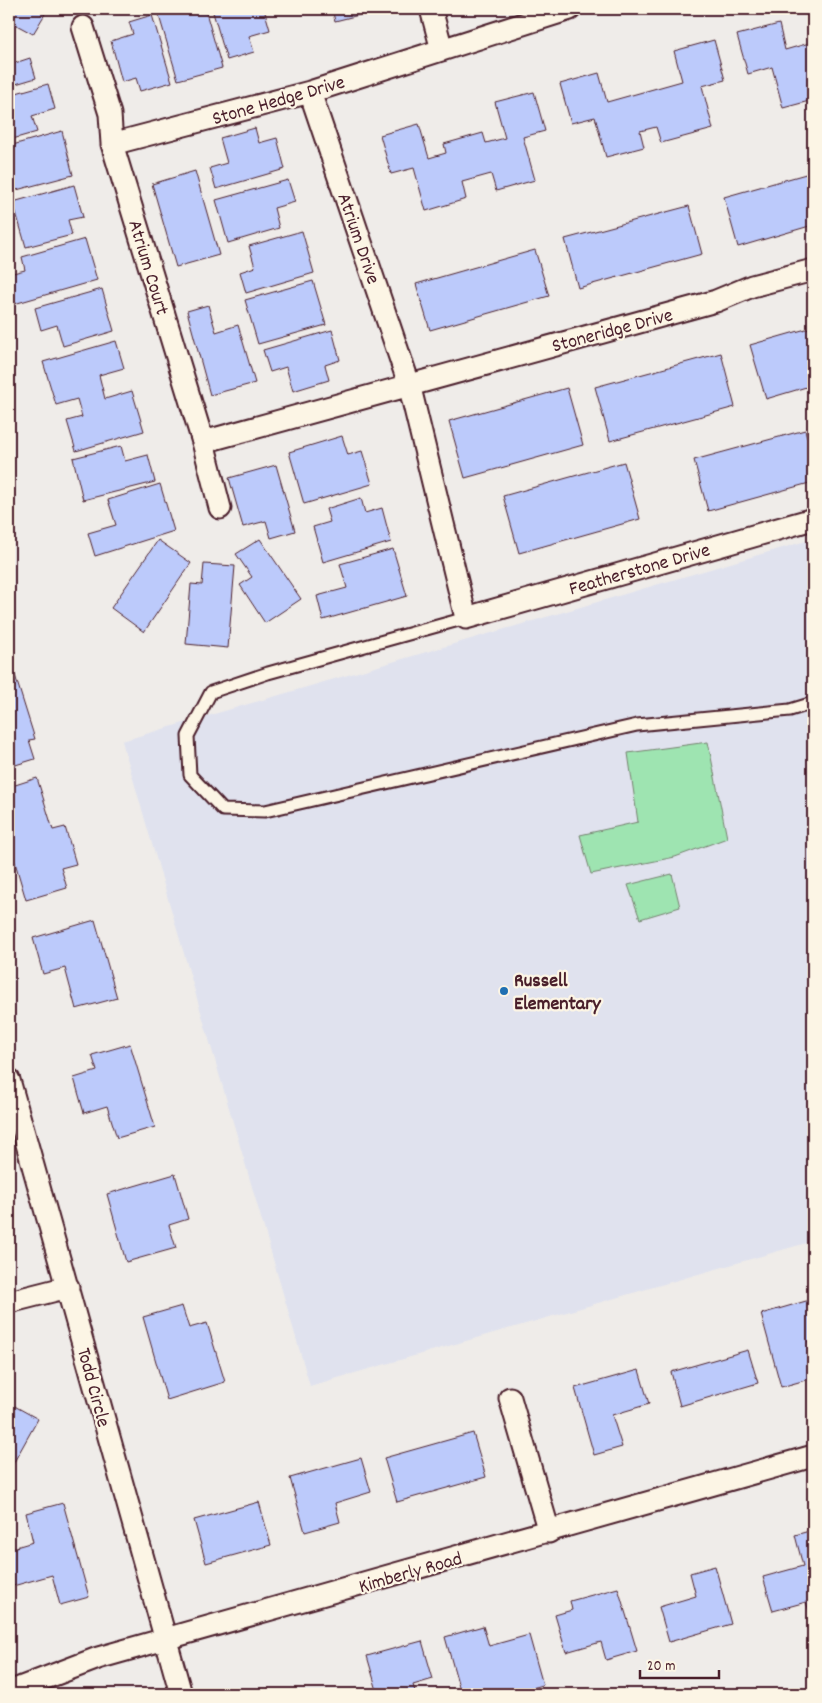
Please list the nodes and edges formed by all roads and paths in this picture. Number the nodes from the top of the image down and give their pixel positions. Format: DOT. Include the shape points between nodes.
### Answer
graph roads {
  1 [pos="431,9"];
  2 [pos="570,9"];
  3 [pos="83,27"];
  4 [pos="442,50"];
  5 [pos="310,92"];
  6 [pos="112,144"];
  7 [pos="813,270"];
  8 [pos="409,384"];
  9 [pos="203,442"];
  10 [pos="220,508"];
  11 [pos="813,519"];
  12 [pos="466,618"];
  13 [pos="813,702"];
  14 [pos="9,1080"];
  15 [pos="68,1287"];
  16 [pos="9,1302"];
  17 [pos="510,1398"];
  18 [pos="813,1456"];
  19 [pos="549,1532"];
  20 [pos="166,1641"];
  21 [pos="9,1692"];
  22 [pos="181,1694"];
  1 -- 4 [label="street"];
  2 -- 4 [label="street, Stone Hedge Drive"];
  3 -- 6 [label="street, Atrium Court" via="110,114"];
  4 -- 5 [label="street, Stone Hedge Drive"];
  5 -- 6 [label="street, Stone Hedge Drive"];
  5 -- 8 [label="street, Atrium Drive"];
  6 -- 9 [label="street, Atrium Court"];
  7 -- 8 [label="street, Stoneridge Drive" via="752,286 716,301"];
  8 -- 9 [label="street, Stoneridge Drive"];
  8 -- 12 [label="street"];
  9 -- 10 [label="street, Atrium Court"];
  11 -- 12 [label="street, Featherstone Drive"];
  12 -- 13 [label="lane" via="211,692 188,736 190,775 223,810 265,812 637,725 790,710"];
  14 -- 15 [label="street, Todd Circle"];
  15 -- 16 [label="street"];
  15 -- 20 [label="street, Todd Circle"];
  17 -- 19 [label="street"];
  18 -- 19 [label="street, Kimberly Road"];
  19 -- 20 [label="street, Kimberly Road"];
  20 -- 21 [label="street, Kimberly Road" via="98,1658"];
  20 -- 22 [label="street, Todd Circle"];
}
